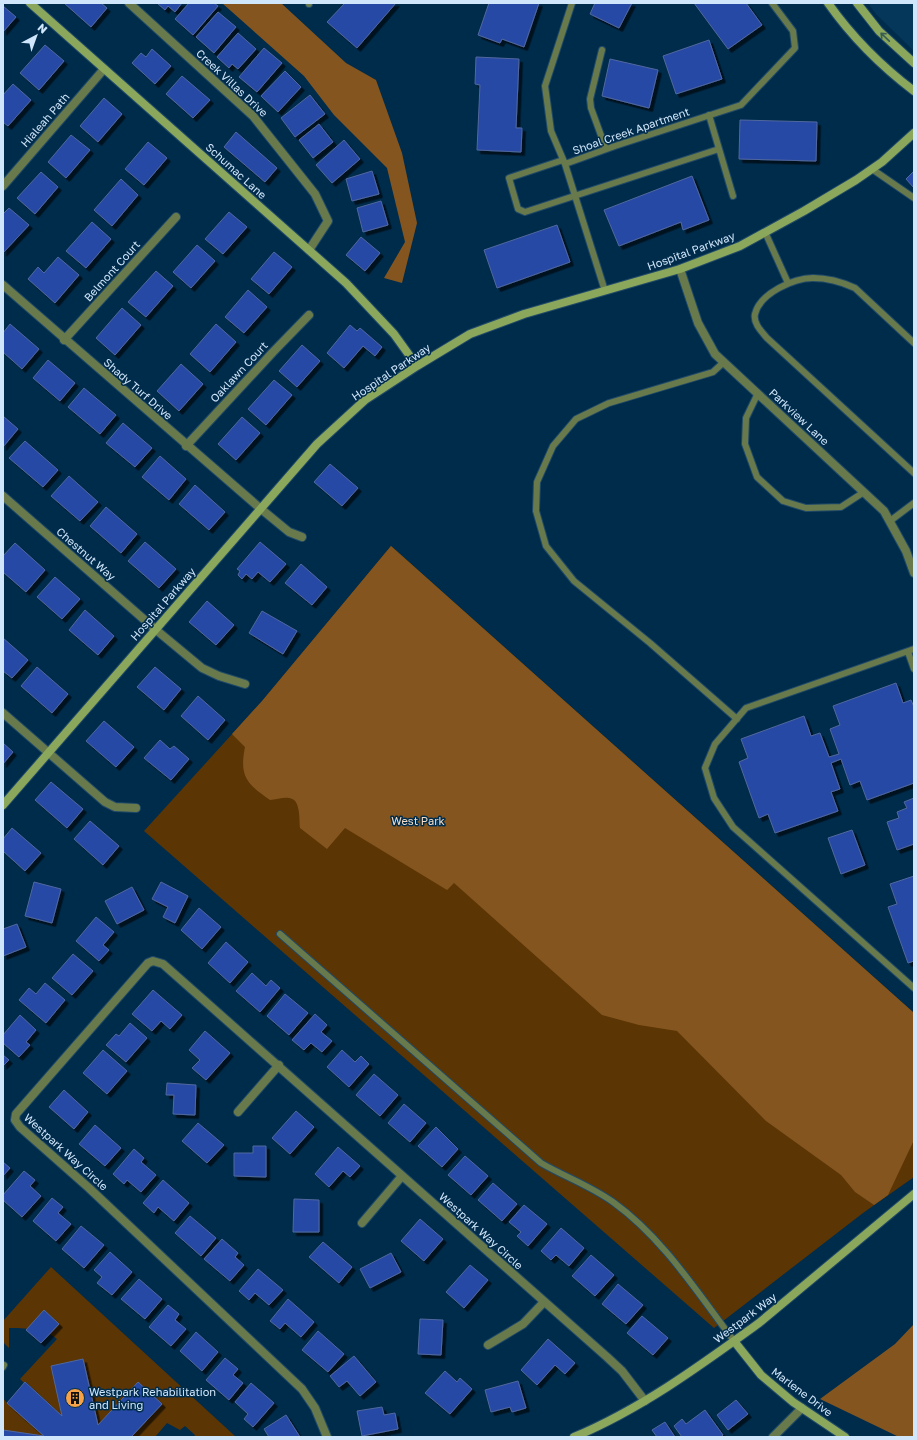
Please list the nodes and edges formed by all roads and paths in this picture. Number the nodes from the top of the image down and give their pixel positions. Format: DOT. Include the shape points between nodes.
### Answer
graph roads {
  1 [pos="30,3"];
  2 [pos="128,3"];
  3 [pos="572,3"];
  4 [pos="772,3"];
  5 [pos="828,3"];
  6 [pos="857,3"];
  7 [pos="602,50"];
  8 [pos="914,63"];
  9 [pos="104,69"];
  10 [pos="914,91"];
  11 [pos="709,115"];
  12 [pos="914,133"];
  13 [pos="606,149"];
  14 [pos="719,149"];
  15 [pos="564,162"];
  16 [pos="872,169"];
  17 [pos="3,186"];
  18 [pos="733,196"];
  19 [pos="575,197"];
  20 [pos="914,198"];
  21 [pos="176,217"];
  22 [pos="765,232"];
  23 [pos="309,250"];
  24 [pos="680,269"];
  25 [pos="788,283"];
  26 [pos="3,285"];
  27 [pos="605,291"];
  28 [pos="309,315"];
  29 [pos="64,340"];
  30 [pos="914,343"];
  31 [pos="724,362"];
  32 [pos="417,366"];
  33 [pos="758,393"];
  34 [pos="186,446"];
  35 [pos="914,473"];
  36 [pos="864,492"];
  37 [pos="3,496"];
  38 [pos="914,503"];
  39 [pos="261,509"];
  40 [pos="890,521"];
  41 [pos="302,537"];
  42 [pos="912,563"];
  43 [pos="914,573"];
  44 [pos="155,630"];
  45 [pos="911,650"];
  46 [pos="914,669"];
  47 [pos="244,684"];
  48 [pos="3,713"];
  49 [pos="737,719"];
  50 [pos="48,753"];
  51 [pos="3,805"];
  52 [pos="136,808"];
  53 [pos="280,934"];
  54 [pos="914,988"];
  55 [pos="278,1065"];
  56 [pos="238,1112"];
  57 [pos="402,1176"];
  58 [pos="914,1194"];
  59 [pos="362,1223"];
  60 [pos="544,1302"];
  61 [pos="734,1341"];
  62 [pos="488,1345"];
  63 [pos="645,1401"];
  64 [pos="802,1408"];
  65 [pos="327,1437"];
  66 [pos="574,1437"];
  67 [pos="772,1437"];
  68 [pos="845,1437"];
  1 -- 9 [label="street, Schumac Lane"];
  2 -- 23 [label="street, Creek Villas Drive" via="253,116 315,194 328,221"];
  3 -- 15 [label="lane, Shoal Creek Apartment" via="546,86 551,131"];
  4 -- 11 [label="lane, Shoal Creek Apartment" via="793,31 795,48 741,105"];
  5 -- 10 [label="street" via="859,42"];
  8 -- 6 [label="street, one-way" via="879,31"];
  7 -- 13 [label="lane" via="590,99"];
  9 -- 17 [label="street, Hialeah Path"];
  9 -- 23 [label="street, Schumac Lane"];
  11 -- 13 [label="lane, Shoal Creek Apartment"];
  11 -- 14 [label="lane"];
  12 -- 16 [label="street, Hospital Parkway"];
  13 -- 15 [label="lane, Shoal Creek Apartment"];
  14 -- 18 [label="lane"];
  14 -- 19 [label="lane"];
  15 -- 19 [label="lane"];
  15 -- 19 [label="lane" via="509,178 518,209 525,212"];
  16 -- 20 [label="lane"];
  16 -- 22 [label="street, Hospital Parkway"];
  19 -- 27 [label="lane"];
  21 -- 29 [label="street, Belmont Court"];
  22 -- 24 [label="street, Hospital Parkway" via="740,246"];
  22 -- 25 [label="lane"];
  23 -- 32 [label="street, Schumac Lane" via="371,308"];
  24 -- 27 [label="street, Hospital Parkway"];
  24 -- 31 [label="street, Parkview Lane" via="698,323 715,354"];
  25 -- 30 [label="lane" via="812,278 855,288"];
  25 -- 35 [label="lane" via="760,303 755,314 758,328"];
  26 -- 29 [label="street, Shady Turf Drive"];
  27 -- 32 [label="street, Hospital Parkway" via="524,314 477,332"];
  28 -- 34 [label="street, Oaklawn Court"];
  29 -- 34 [label="street, Shady Turf Drive"];
  31 -- 33 [label="street, Parkview Lane"];
  31 -- 49 [label="lane" via="713,372 609,403 576,419 553,446 538,482 536,511 546,546 574,581"];
  32 -- 39 [label="street, Hospital Parkway" via="365,400 317,444"];
  33 -- 36 [label="street, Parkview Lane"];
  33 -- 36 [label="lane" via="746,418 745,444 757,477 783,501 806,508 841,507"];
  34 -- 39 [label="street, Shady Turf Drive"];
  36 -- 40 [label="street, Parkview Lane" via="884,511"];
  37 -- 44 [label="street, Chestnut Way"];
  38 -- 40 [label="lane"];
  39 -- 41 [label="street, Shady Turf Drive" via="289,532"];
  39 -- 44 [label="street, Hospital Parkway"];
  40 -- 42 [label="street, Parkview Lane"];
  42 -- 43 [label="street, Parkview Lane"];
  44 -- 47 [label="street, Chestnut Way" via="202,668"];
  44 -- 50 [label="street, Hospital Parkway"];
  45 -- 46 [label="lane"];
  45 -- 49 [label="lane" via="758,703 746,708"];
  48 -- 50 [label="street"];
  49 -- 54 [label="lane" via="714,744 705,768 714,798 729,822"];
  50 -- 51 [label="street, Hospital Parkway"];
  50 -- 52 [label="street" via="105,802 115,807"];
  53 -- 61 [label="lane" via="541,1163 588,1186 612,1201 637,1222 662,1247"];
  55 -- 56 [label="street"];
  55 -- 57 [label="street, Westpark Way Circle"];
  55 -- 65 [label="street, Westpark Way Circle" via="163,964 153,961 148,963 21,1108 15,1120 20,1128 89,1188 302,1389 315,1408"];
  57 -- 59 [label="street"];
  57 -- 60 [label="street, Westpark Way Circle"];
  58 -- 61 [label="street, Westpark Way"];
  60 -- 62 [label="street" via="522,1324"];
  60 -- 63 [label="street, Westpark Way Circle" via="612,1361"];
  61 -- 63 [label="street, Westpark Way"];
  61 -- 64 [label="street, Marlene Drive" via="761,1375"];
  63 -- 66 [label="street, Westpark Way" via="601,1426"];
  64 -- 67 [label="street"];
  64 -- 68 [label="street, Marlene Drive"];
}
